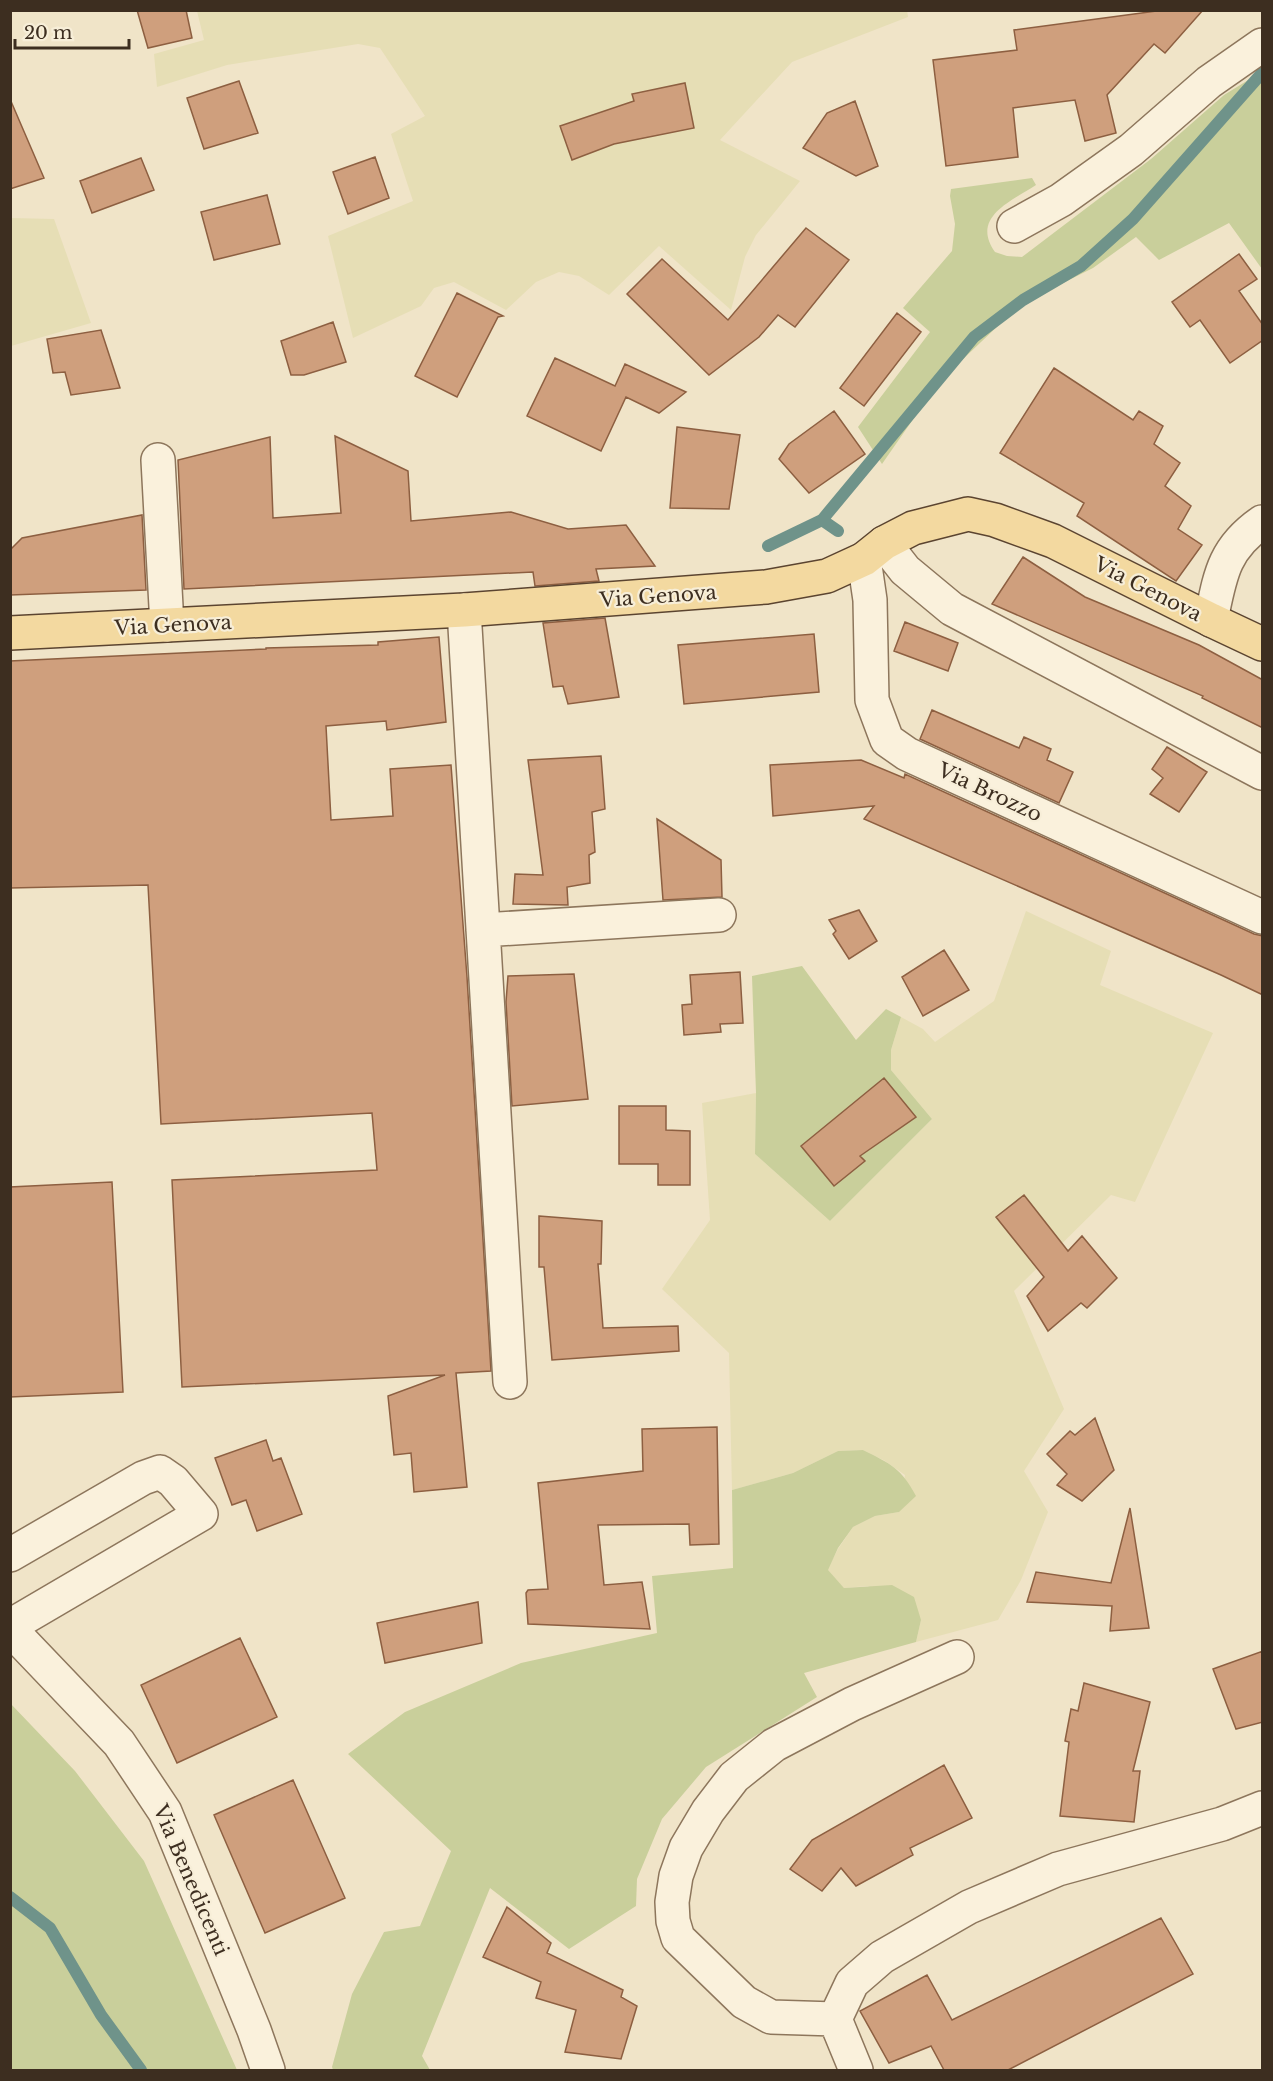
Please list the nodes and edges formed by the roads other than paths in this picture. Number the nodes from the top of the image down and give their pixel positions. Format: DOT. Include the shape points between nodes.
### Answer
graph roads {
  1 [pos="1263,45"];
  2 [pos="1014,226"];
  3 [pos="158,460"];
  4 [pos="1263,522"];
  5 [pos="874,551"];
  6 [pos="464,610"];
  7 [pos="1211,620"];
  8 [pos="167,625"];
  9 [pos="10,633"];
  10 [pos="1263,644"];
  11 [pos="1263,773"];
  12 [pos="719,915"];
  13 [pos="1263,917"];
  14 [pos="483,930"];
  15 [pos="510,1382"];
  16 [pos="10,1555"];
  17 [pos="10,1628"];
  18 [pos="957,1657"];
  19 [pos="1263,1808"];
  20 [pos="835,2019"];
  21 [pos="268,2070"];
  22 [pos="856,2070"];
  1 -- 2 [label="street" via="1209,82 1131,150 1060,200"];
  3 -- 8 [label="street"];
  4 -- 7 [label="street" via="1247,532 1229,556 1220,576"];
  5 -- 6 [label="main road, Via Genova" via="827,576 766,587"];
  5 -- 7 [label="main road, Via Genova" via="913,528 968,514 1053,541"];
  5 -- 11 [label="street" via="905,570 952,609"];
  5 -- 13 [label="street, Via Brozzo" via="870,600 872,699 887,740 908,754"];
  6 -- 8 [label="main road, Via Genova"];
  6 -- 14 [label="street"];
  7 -- 10 [label="main road, Via Genova"];
  8 -- 9 [label="main road, Via Genova"];
  12 -- 14 [label="street"];
  14 -- 15 [label="street"];
  16 -- 17 [label="street" via="160,1472 173,1481 201,1514"];
  17 -- 21 [label="street, Via Benedicenti" via="119,1743 165,1812"];
  18 -- 20 [label="street" via="852,1704 774,1745 734,1777 686,1848 676,1876 672,1902 678,1938 744,2002 771,2017"];
  19 -- 20 [label="street" via="1222,1824 1058,1869 969,1907 874,1963 852,1983"];
  20 -- 22 [label="street"];
}
